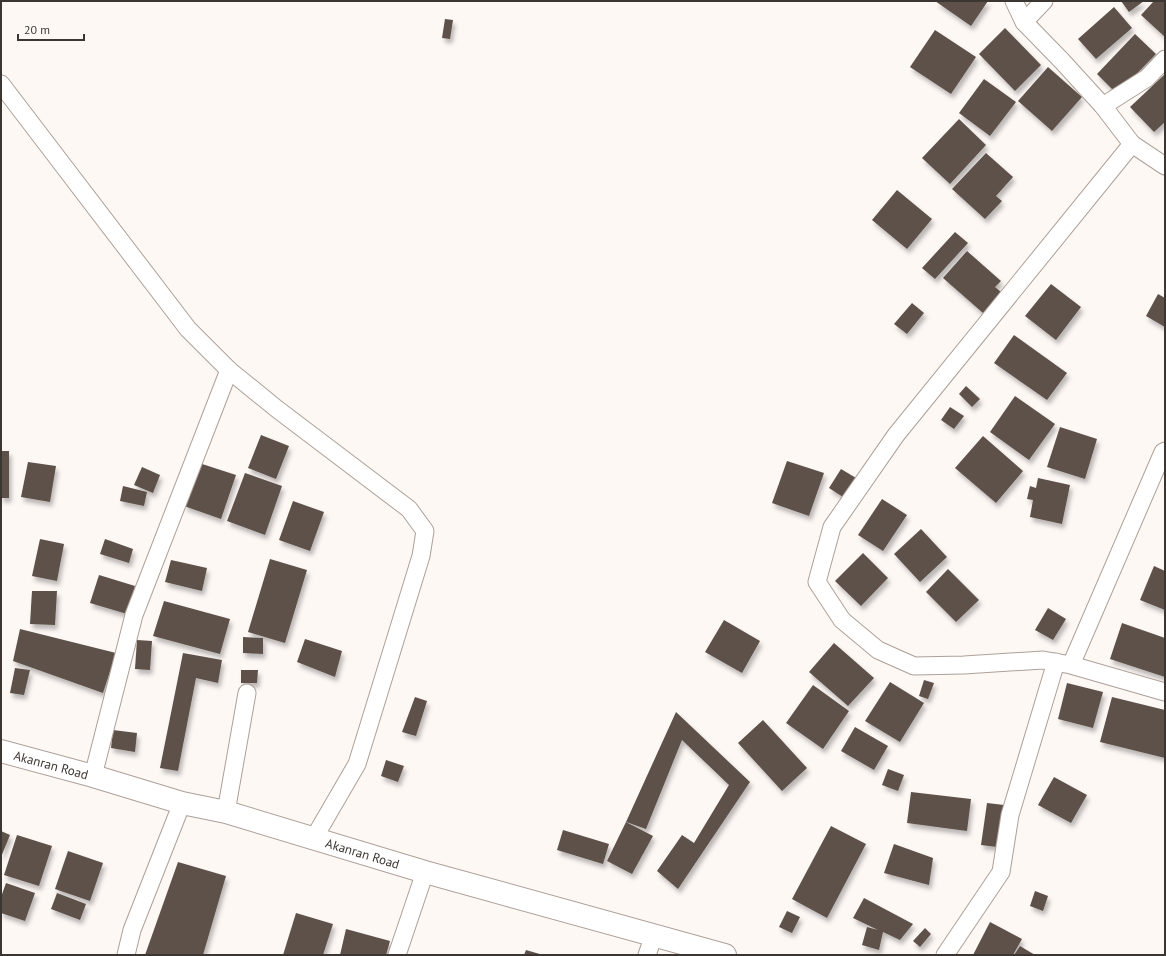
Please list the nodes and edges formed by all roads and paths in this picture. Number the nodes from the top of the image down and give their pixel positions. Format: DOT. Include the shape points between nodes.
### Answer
graph roads {
  1 [pos="1014,1"];
  2 [pos="1044,1"];
  3 [pos="1024,22"];
  4 [pos="1165,59"];
  5 [pos="1,84"];
  6 [pos="1103,106"];
  7 [pos="1132,144"];
  8 [pos="1165,166"];
  9 [pos="229,370"];
  10 [pos="1165,451"];
  11 [pos="1064,664"];
  12 [pos="1165,692"];
  13 [pos="247,693"];
  14 [pos="1,751"];
  15 [pos="93,776"];
  16 [pos="182,803"];
  17 [pos="226,812"];
  18 [pos="314,838"];
  19 [pos="425,872"];
  20 [pos="650,945"];
  21 [pos="126,955"];
  22 [pos="397,955"];
  23 [pos="725,955"];
  24 [pos="945,955"];
  1 -- 3 [label="street"];
  2 -- 3 [label="street"];
  3 -- 6 [label="street"];
  4 -- 6 [label="street" via="1147,78"];
  5 -- 9 [label="street" via="188,329"];
  6 -- 7 [label="street"];
  7 -- 8 [label="street"];
  7 -- 11 [label="street" via="896,435 832,527 817,582 842,620 878,650 914,666 1043,660"];
  9 -- 15 [label="street" via="134,614"];
  9 -- 18 [label="street" via="409,509 425,531 421,556 357,764"];
  10 -- 11 [label="street"];
  11 -- 12 [label="street"];
  11 -- 24 [label="street" via="1010,814 1001,872"];
  13 -- 17 [label="street"];
  14 -- 15 [label="main road, Akanran Road"];
  15 -- 16 [label="main road, Akanran Road"];
  16 -- 17 [label="main road, Akanran Road"];
  16 -- 21 [label="street" via="132,930"];
  17 -- 18 [label="main road, Akanran Road"];
  18 -- 19 [label="main road, Akanran Road"];
  19 -- 20 [label="main road, Akanran Road"];
  19 -- 22 [label="street"];
  20 -- 23 [label="main road, Akanran Road"];
}
